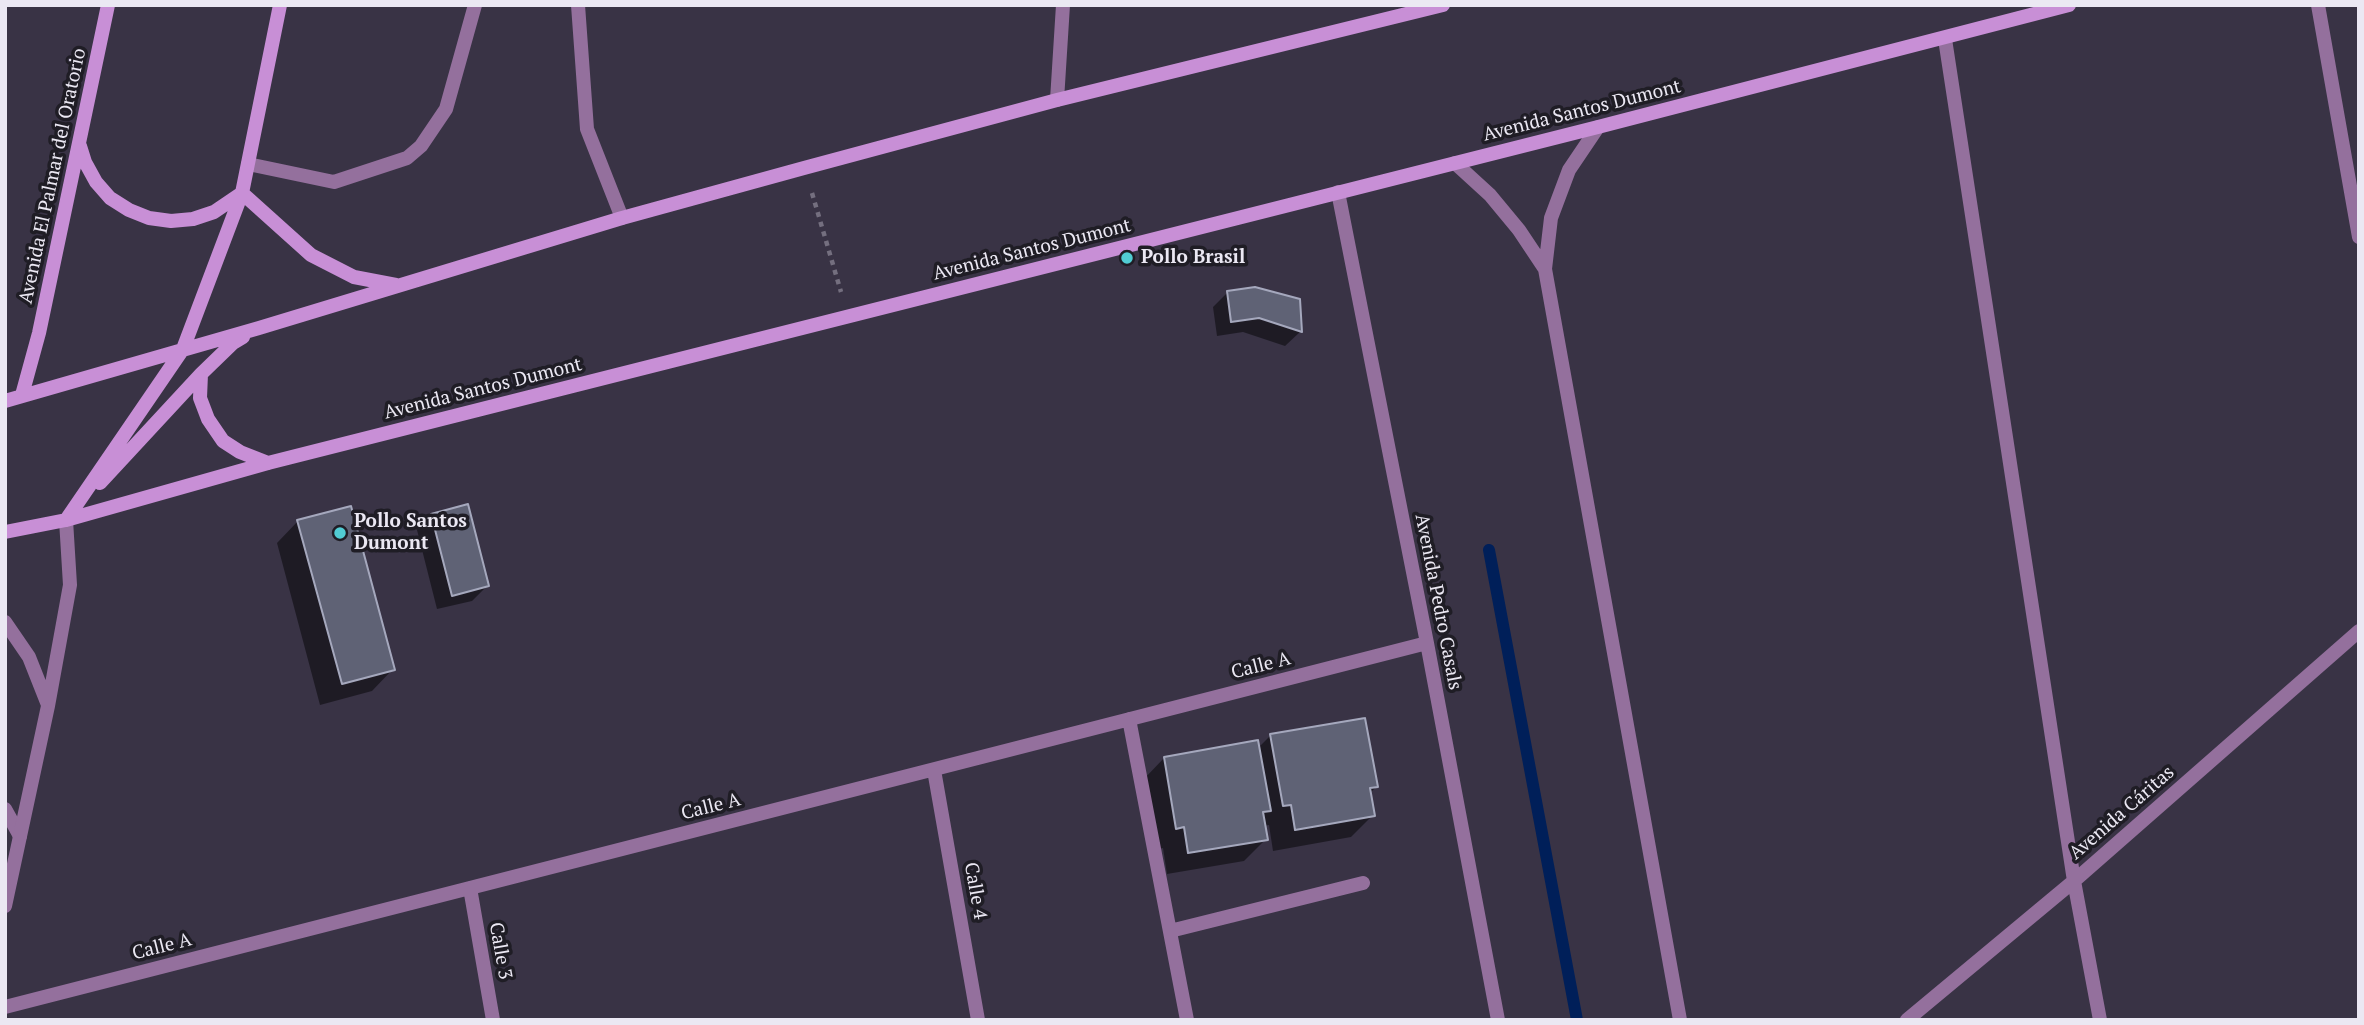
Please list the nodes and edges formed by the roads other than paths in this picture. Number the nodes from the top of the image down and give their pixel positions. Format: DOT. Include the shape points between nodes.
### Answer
graph roads {
  1 [pos="108,5"];
  2 [pos="281,5"];
  3 [pos="475,5"];
  4 [pos="578,5"];
  5 [pos="1063,5"];
  6 [pos="1443,5"];
  7 [pos="2069,5"];
  8 [pos="2318,5"];
  9 [pos="1945,39"];
  10 [pos="1057,100"];
  11 [pos="1598,127"];
  12 [pos="79,141"];
  13 [pos="1455,163"];
  14 [pos="248,164"];
  15 [pos="1338,192"];
  16 [pos="242,193"];
  17 [pos="622,218"];
  18 [pos="2359,237"];
  19 [pos="1545,270"];
  20 [pos="401,286"];
  21 [pos="259,328"];
  22 [pos="183,349"];
  23 [pos="201,374"];
  24 [pos="22,395"];
  25 [pos="5,401"];
  26 [pos="268,463"];
  27 [pos="66,520"];
  28 [pos="5,532"];
  29 [pos="5,622"];
  30 [pos="2359,631"];
  31 [pos="1427,643"];
  32 [pos="48,706"];
  33 [pos="1129,719"];
  34 [pos="934,769"];
  35 [pos="5,810"];
  36 [pos="20,836"];
  37 [pos="2074,881"];
  38 [pos="1363,883"];
  39 [pos="470,888"];
  40 [pos="5,906"];
  41 [pos="1170,932"];
  42 [pos="5,1007"];
  43 [pos="493,1020"];
  44 [pos="978,1020"];
  45 [pos="1187,1020"];
  46 [pos="1498,1020"];
  47 [pos="1680,1020"];
  48 [pos="1907,1020"];
  49 [pos="2100,1020"];
  1 -- 12 [label="main road, Avenida El Palmar del Oratorio"];
  2 -- 14 [label="main road"];
  3 -- 14 [label="street" via="446,109 407,158 334,182"];
  4 -- 17 [label="street" via="587,129"];
  5 -- 10 [label="street"];
  6 -- 10 [label="main road"];
  7 -- 9 [label="main road, Avenida Santos Dumont"];
  8 -- 18 [label="street"];
  9 -- 11 [label="main road, Avenida Santos Dumont"];
  9 -- 37 [label="street"];
  10 -- 17 [label="main road"];
  11 -- 13 [label="main road, Avenida Santos Dumont"];
  11 -- 19 [label="street" via="1569,170 1551,218"];
  12 -- 16 [label="main road" via="85,162 110,198 149,218 192,219 214,212"];
  12 -- 24 [label="main road, Avenida El Palmar del Oratorio"];
  13 -- 15 [label="main road, Avenida Santos Dumont"];
  13 -- 19 [label="street" via="1497,203"];
  14 -- 16 [label="main road"];
  15 -- 26 [label="main road, Avenida Santos Dumont"];
  15 -- 31 [label="street, Avenida Pedro Casals"];
  16 -- 20 [label="main road" via="311,255 354,276"];
  16 -- 22 [label="main road"];
  17 -- 20 [label="main road"];
  19 -- 47 [label="street"];
  20 -- 21 [label="main road"];
  21 -- 22 [label="main road"];
  21 -- 23 [label="main road" via="233,343"];
  22 -- 24 [label="main road"];
  22 -- 27 [label="main road"];
  23 -- 26 [label="main road" via="200,398 223,441"];
  23 -- 27 [label="main road"];
  24 -- 25 [label="main road"];
  26 -- 27 [label="main road, Avenida Santos Dumont"];
  27 -- 28 [label="main road, Avenida Santos Dumont"];
  27 -- 32 [label="street" via="70,585"];
  29 -- 32 [label="street" via="29,657"];
  30 -- 37 [label="street, Avenida Cáritas"];
  31 -- 33 [label="street, Calle A"];
  31 -- 46 [label="street, Avenida Pedro Casals"];
  32 -- 36 [label="street"];
  33 -- 34 [label="street, Calle A"];
  33 -- 41 [label="street"];
  34 -- 39 [label="street, Calle A"];
  34 -- 44 [label="street, Calle 4"];
  35 -- 36 [label="street"];
  36 -- 40 [label="street"];
  37 -- 48 [label="street, Avenida Cáritas"];
  37 -- 49 [label="street"];
  38 -- 41 [label="street"];
  39 -- 42 [label="street, Calle A"];
  39 -- 43 [label="street, Calle 3"];
  41 -- 45 [label="street"];
}
